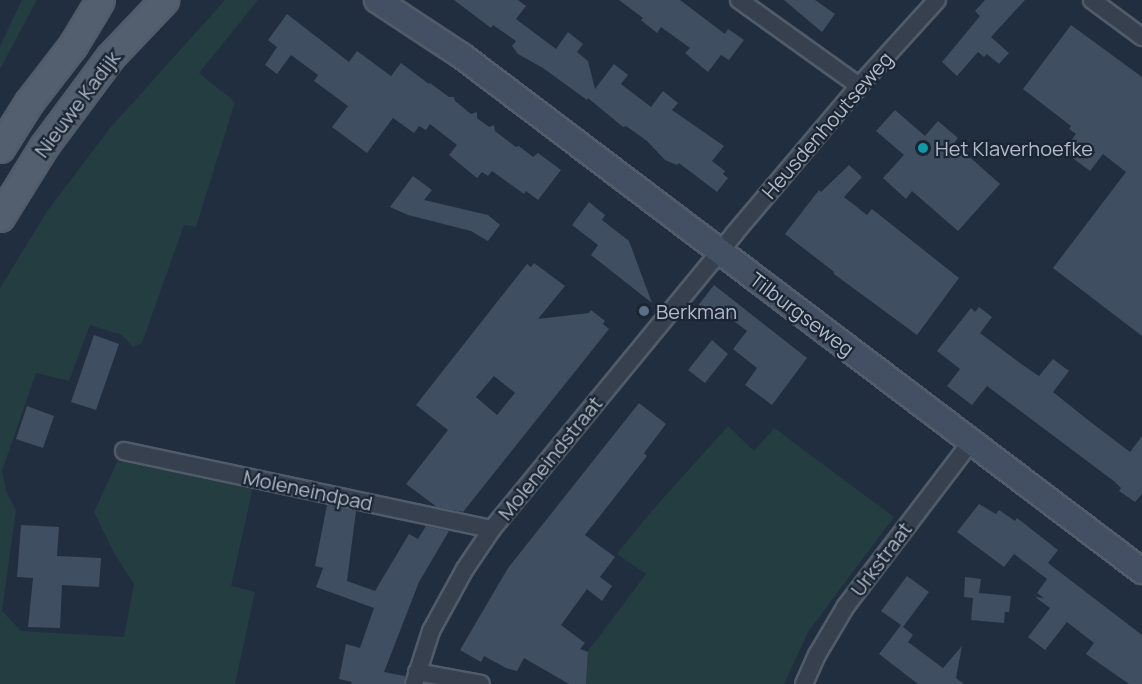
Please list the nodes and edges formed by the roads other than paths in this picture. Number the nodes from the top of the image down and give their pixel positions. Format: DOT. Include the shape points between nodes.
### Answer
graph roads {
  1 [pos="100,0"];
  2 [pos="164,0"];
  3 [pos="376,0"];
  4 [pos="403,0"];
  5 [pos="739,0"];
  6 [pos="937,0"];
  7 [pos="1092,0"];
  8 [pos="1142,37"];
  9 [pos="462,56"];
  10 [pos="859,86"];
  11 [pos="0,147"];
  12 [pos="0,217"];
  13 [pos="719,252"];
  14 [pos="971,442"];
  15 [pos="124,451"];
  16 [pos="492,529"];
  17 [pos="1142,571"];
  18 [pos="415,678"];
  19 [pos="481,684"];
  20 [pos="804,684"];
  1 -- 11 [label="main road, Nieuwe Kadijk"];
  2 -- 12 [label="main road, Nieuwe Kadijk" via="110,57 44,146"];
  3 -- 9 [label="main road, Tilburgseweg"];
  4 -- 9 [label="main road, Tilburgseweg"];
  5 -- 10 [label="street"];
  6 -- 10 [label="street, Heusdenhoutseweg"];
  7 -- 8 [label="street"];
  9 -- 13 [label="main road, Tilburgseweg"];
  10 -- 13 [label="street, Heusdenhoutseweg"];
  13 -- 14 [label="main road, Tilburgseweg"];
  13 -- 16 [label="street, Moleneindstraat"];
  14 -- 17 [label="main road, Tilburgseweg"];
  14 -- 20 [label="street, Urkstraat" via="846,606"];
  15 -- 16 [label="street, Moleneindpad"];
  16 -- 18 [label="street, Moleneindstraat" via="431,631"];
  18 -- 19 [label="street"];
}
